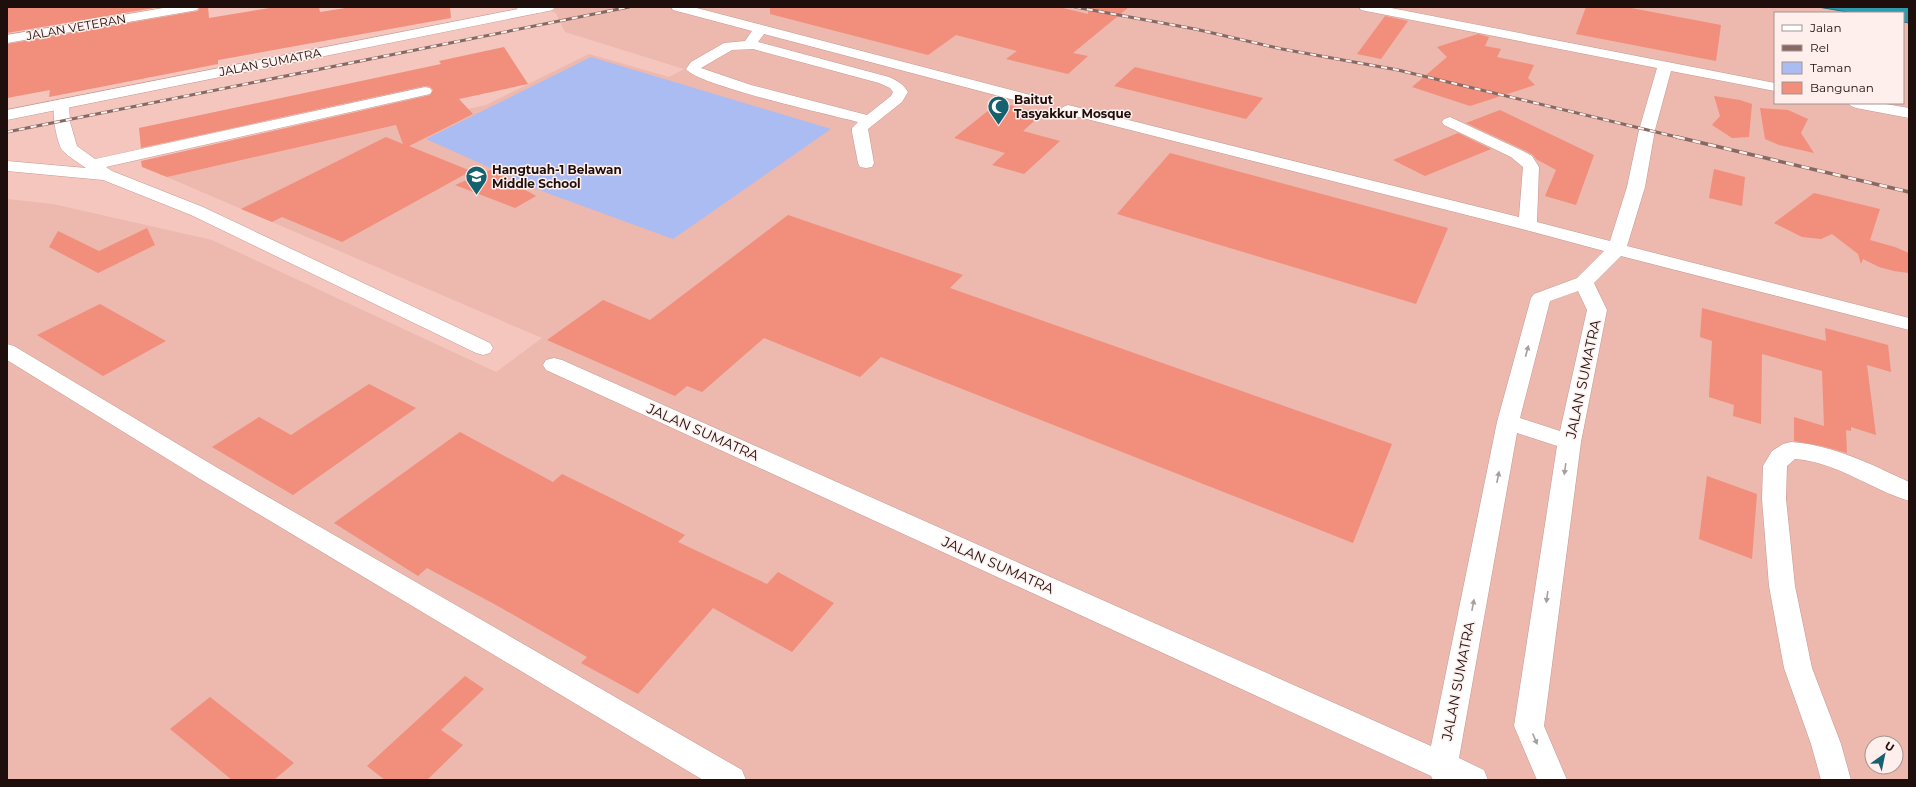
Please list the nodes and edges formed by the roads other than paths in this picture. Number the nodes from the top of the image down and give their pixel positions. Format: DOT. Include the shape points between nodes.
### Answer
graph roads {
  1 [pos="192,7"];
  2 [pos="548,7"];
  3 [pos="678,7"];
  4 [pos="1366,7"];
  5 [pos="528,8"];
  6 [pos="760,29"];
  7 [pos="7,39"];
  8 [pos="753,45"];
  9 [pos="1665,66"];
  10 [pos="917,70"];
  11 [pos="895,85"];
  12 [pos="1774,87"];
  13 [pos="425,91"];
  14 [pos="1029,99"];
  15 [pos="61,104"];
  16 [pos="1861,104"];
  17 [pos="1068,110"];
  18 [pos="1909,113"];
  19 [pos="7,115"];
  20 [pos="868,120"];
  21 [pos="1450,122"];
  22 [pos="866,163"];
  23 [pos="7,166"];
  24 [pos="99,170"];
  25 [pos="1528,225"];
  26 [pos="1617,249"];
  27 [pos="1584,282"];
  28 [pos="1909,324"];
  29 [pos="483,348"];
  30 [pos="7,351"];
  31 [pos="554,365"];
  32 [pos="1508,422"];
  33 [pos="1569,442"];
  34 [pos="1909,492"];
  35 [pos="1445,773"];
  36 [pos="731,780"];
  37 [pos="1473,780"];
  38 [pos="1552,780"];
  39 [pos="1836,780"];
  1 -- 7 [label="main road, JALAN VETERAN"];
  2 -- 5 [label="main road, JALAN SUMATRA"];
  3 -- 6 [label="main road"];
  4 -- 9 [label="main road"];
  5 -- 15 [label="main road, JALAN SUMATRA"];
  6 -- 8 [label="main road" via="751,42"];
  6 -- 10 [label="main road"];
  8 -- 11 [label="main road"];
  8 -- 20 [label="main road" via="729,46 693,69 700,74 732,84"];
  9 -- 12 [label="main road"];
  9 -- 26 [label="main road" via="1647,130 1636,187"];
  10 -- 11 [label="main road"];
  10 -- 14 [label="main road"];
  11 -- 20 [label="main road" via="901,92 898,99"];
  13 -- 24 [label="main road"];
  15 -- 19 [label="main road, JALAN SUMATRA"];
  15 -- 24 [label="main road" via="62,122 69,148"];
  16 -- 18 [label="main road"];
  17 -- 25 [label="main road"];
  20 -- 22 [label="main road" via="860,128"];
  21 -- 25 [label="main road" via="1526,160 1531,167"];
  23 -- 24 [label="main road"];
  24 -- 29 [label="main road" via="197,211"];
  25 -- 26 [label="main road"];
  26 -- 27 [label="main road"];
  26 -- 28 [label="main road"];
  32 -- 27 [label="main road, JALAN SUMATRA, one-way" via="1541,298"];
  27 -- 33 [label="main road, JALAN SUMATRA" via="1597,310"];
  30 -- 36 [label="main road" via="215,477"];
  31 -- 35 [label="main road, JALAN SUMATRA"];
  32 -- 33 [label="main road"];
  35 -- 32 [label="main road, JALAN SUMATRA, one-way"];
  33 -- 38 [label="main road, JALAN SUMATRA, one-way" via="1530,726"];
  34 -- 39 [label="main road" via="1851,465 1814,452 1791,450 1780,457 1776,466 1774,499 1782,586 1798,668 1826,744"];
  35 -- 37 [label="main road, JALAN SUMATRA"];
}
